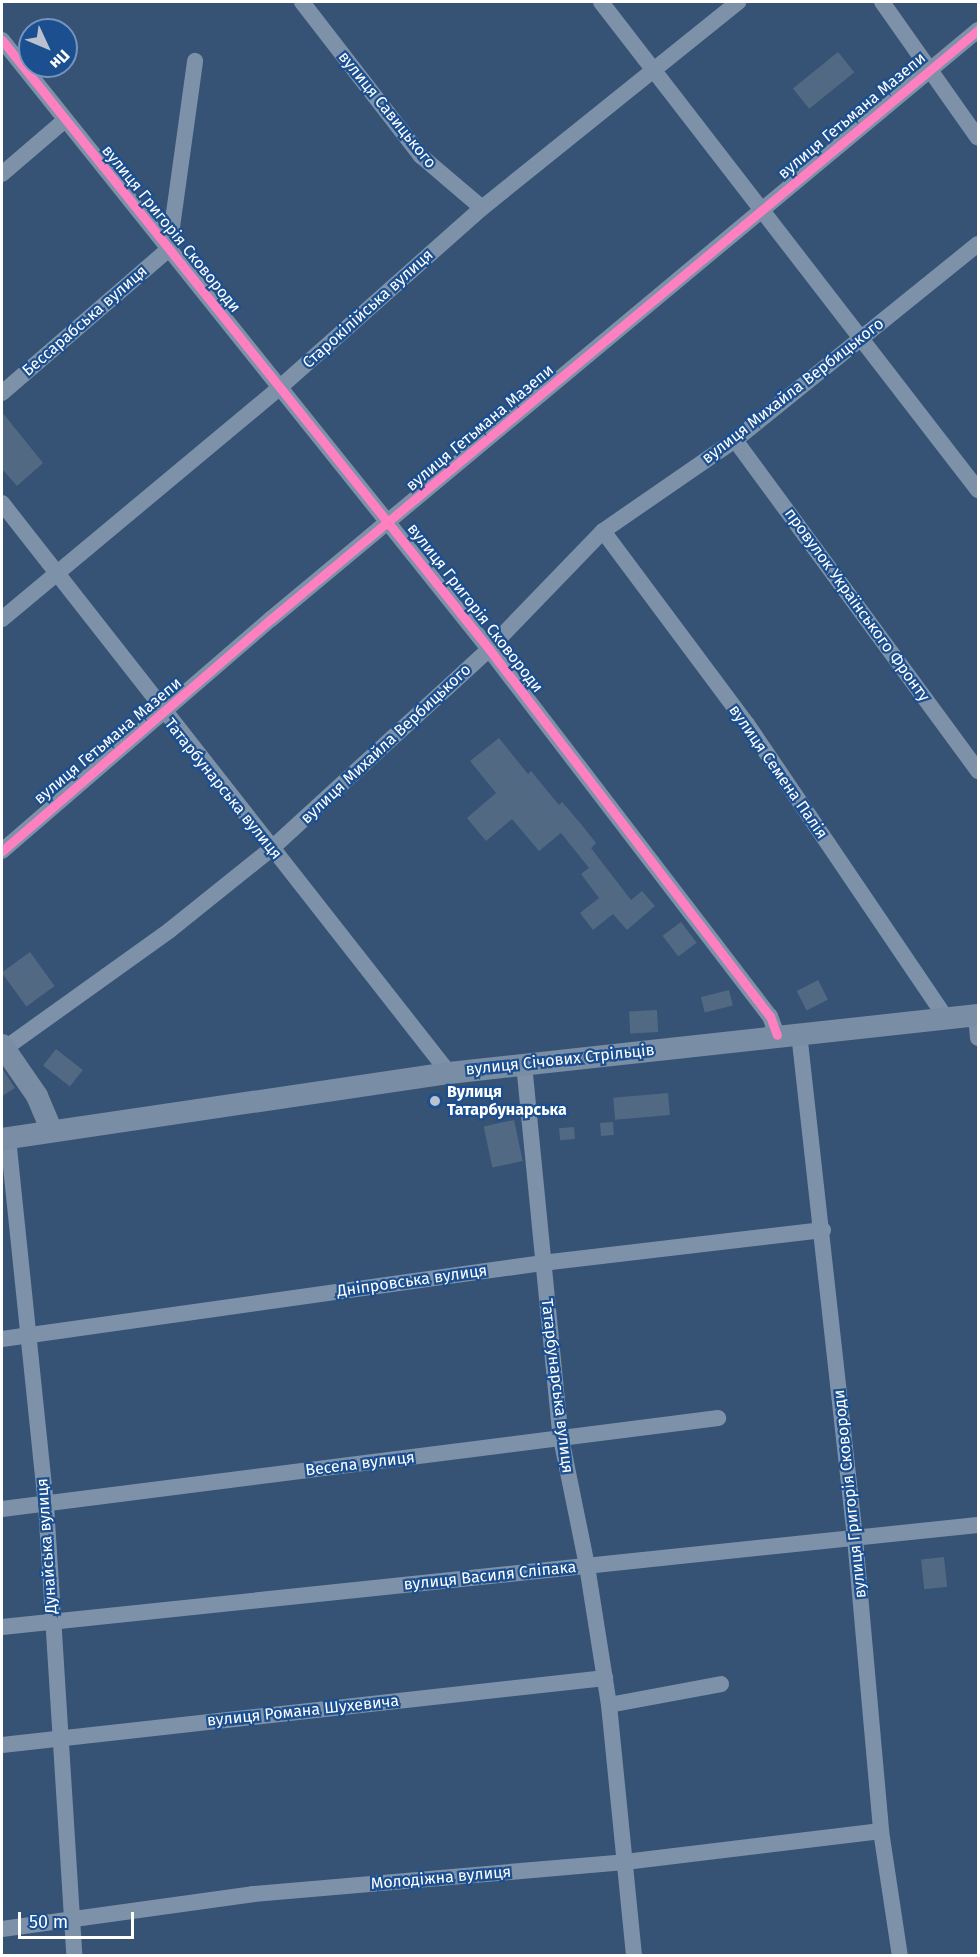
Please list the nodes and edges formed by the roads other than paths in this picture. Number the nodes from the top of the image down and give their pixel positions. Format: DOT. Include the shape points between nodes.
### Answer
graph roads {
  1 [pos="302,2"];
  2 [pos="601,2"];
  3 [pos="738,2"];
  4 [pos="882,2"];
  5 [pos="978,30"];
  6 [pos="2,40"];
  7 [pos="195,61"];
  8 [pos="653,69"];
  9 [pos="930,69"];
  10 [pos="65,120"];
  11 [pos="978,138"];
  12 [pos="2,174"];
  13 [pos="482,208"];
  14 [pos="765,210"];
  15 [pos="978,244"];
  16 [pos="169,249"];
  17 [pos="862,337"];
  18 [pos="278,389"];
  19 [pos="2,393"];
  20 [pos="735,440"];
  21 [pos="978,490"];
  22 [pos="2,503"];
  23 [pos="389,523"];
  24 [pos="603,531"];
  25 [pos="58,572"];
  26 [pos="2,619"];
  27 [pos="489,649"];
  28 [pos="164,714"];
  29 [pos="978,771"];
  30 [pos="271,849"];
  31 [pos="2,851"];
  32 [pos="977,1015"];
  33 [pos="946,1018"];
  34 [pos="799,1033"];
  35 [pos="777,1035"];
  36 [pos="978,1038"];
  37 [pos="3,1047"];
  38 [pos="524,1064"];
  39 [pos="449,1072"];
  40 [pos="52,1131"];
  41 [pos="5,1139"];
  42 [pos="823,1230"];
  43 [pos="542,1263"];
  44 [pos="29,1336"];
  45 [pos="2,1339"];
  46 [pos="718,1418"];
  47 [pos="561,1438"];
  48 [pos="46,1505"];
  49 [pos="2,1509"];
  50 [pos="978,1525"];
  51 [pos="855,1538"];
  52 [pos="587,1566"];
  53 [pos="51,1622"];
  54 [pos="2,1627"];
  55 [pos="605,1678"];
  56 [pos="721,1684"];
  57 [pos="609,1705"];
  58 [pos="59,1738"];
  59 [pos="2,1745"];
  60 [pos="881,1831"];
  61 [pos="625,1862"];
  62 [pos="69,1922"];
  63 [pos="2,1929"];
  64 [pos="74,1956"];
  65 [pos="634,1956"];
  66 [pos="900,1956"];
  1 -- 13 [label="street, вулиця Савицького" via="421,156"];
  2 -- 8 [label="street"];
  3 -- 8 [label="street, Старокілійська вулиця"];
  4 -- 9 [label="street"];
  5 -- 9 [label="street, вулиця Гетьмана Мазепи"];
  6 -- 10 [label="street, вулиця Григорія Сковороди"];
  7 -- 16 [label="street"];
  8 -- 13 [label="street, Старокілійська вулиця"];
  8 -- 14 [label="street"];
  9 -- 11 [label="street"];
  9 -- 14 [label="street, вулиця Гетьмана Мазепи"];
  10 -- 12 [label="street"];
  10 -- 16 [label="street, вулиця Григорія Сковороди"];
  13 -- 18 [label="street, Старокілійська вулиця"];
  14 -- 17 [label="street"];
  14 -- 23 [label="street, вулиця Гетьмана Мазепи"];
  15 -- 17 [label="street, вулиця Михайла Вербицького"];
  16 -- 18 [label="street, вулиця Григорія Сковороди"];
  16 -- 19 [label="street, Бессарабська вулиця"];
  17 -- 20 [label="street, вулиця Михайла Вербицького"];
  17 -- 21 [label="street"];
  18 -- 23 [label="street, вулиця Григорія Сковороди"];
  18 -- 25 [label="street, Старокілійська вулиця"];
  20 -- 24 [label="street, вулиця Михайла Вербицького"];
  20 -- 29 [label="street, провулок Українського Фронту"];
  22 -- 25 [label="street, Татарбунарська вулиця"];
  23 -- 27 [label="street, вулиця Григорія Сковороди"];
  23 -- 28 [label="street, вулиця Гетьмана Мазепи"];
  24 -- 27 [label="street, вулиця Михайла Вербицького"];
  24 -- 33 [label="street, вулиця Семена Палія" via="747,724"];
  25 -- 26 [label="street, Старокілійська вулиця"];
  25 -- 28 [label="street, Татарбунарська вулиця"];
  27 -- 30 [label="street, вулиця Михайла Вербицького"];
  27 -- 35 [label="street, вулиця Григорія Сковороди" via="770,1016"];
  28 -- 30 [label="street, Татарбунарська вулиця"];
  28 -- 31 [label="street, вулиця Гетьмана Мазепи"];
  30 -- 37 [label="street, вулиця Михайла Вербицького" via="162,936"];
  30 -- 39 [label="street, Татарбунарська вулиця"];
  32 -- 33 [label="main road, вулиця Січових Стрільців"];
  32 -- 36 [label="street"];
  33 -- 34 [label="main road, вулиця Січових Стрільців"];
  34 -- 35 [label="main road, вулиця Січових Стрільців"];
  34 -- 42 [label="street, вулиця Григорія Сковороди"];
  35 -- 38 [label="main road, вулиця Січових Стрільців"];
  37 -- 40 [label="main road" via="37,1096"];
  38 -- 39 [label="main road, вулиця Січових Стрільців"];
  38 -- 43 [label="street, Татарбунарська вулиця"];
  39 -- 40 [label="main road, вулиця Січових Стрільців"];
  40 -- 41 [label="main road, вулиця Січових Стрільців"];
  41 -- 44 [label="street, Дунайська вулиця"];
  42 -- 43 [label="street, Дніпровська вулиця"];
  42 -- 51 [label="street, вулиця Григорія Сковороди"];
  43 -- 44 [label="street, Дніпровська вулиця"];
  43 -- 47 [label="street, Татарбунарська вулиця"];
  44 -- 45 [label="street, Дніпровська вулиця"];
  44 -- 48 [label="street, Дунайська вулиця"];
  46 -- 47 [label="street, Весела вулиця"];
  47 -- 48 [label="street, Весела вулиця"];
  47 -- 52 [label="street, Татарбунарська вулиця"];
  48 -- 49 [label="street, Весела вулиця"];
  48 -- 53 [label="street, Дунайська вулиця"];
  50 -- 51 [label="street, вулиця Василя Сліпака"];
  51 -- 52 [label="street, вулиця Василя Сліпака"];
  51 -- 60 [label="street, вулиця Григорія Сковороди"];
  52 -- 53 [label="street, вулиця Василя Сліпака"];
  52 -- 55 [label="street, Татарбунарська вулиця"];
  53 -- 54 [label="street, вулиця Василя Сліпака"];
  53 -- 58 [label="street, Дунайська вулиця"];
  55 -- 57 [label="street, Татарбунарська вулиця"];
  55 -- 58 [label="street, вулиця Романа Шухевича"];
  56 -- 57 [label="street"];
  57 -- 61 [label="street, Татарбунарська вулиця"];
  58 -- 59 [label="street, вулиця Романа Шухевича"];
  58 -- 62 [label="street, Дунайська вулиця"];
  60 -- 61 [label="street, Молодіжна вулиця"];
  60 -- 66 [label="street, вулиця Григорія Сковороди"];
  61 -- 62 [label="street, Молодіжна вулиця" via="253,1894"];
  61 -- 65 [label="street, Татарбунарська вулиця"];
  62 -- 63 [label="street, Молодіжна вулиця"];
  62 -- 64 [label="street, Дунайська вулиця"];
}
